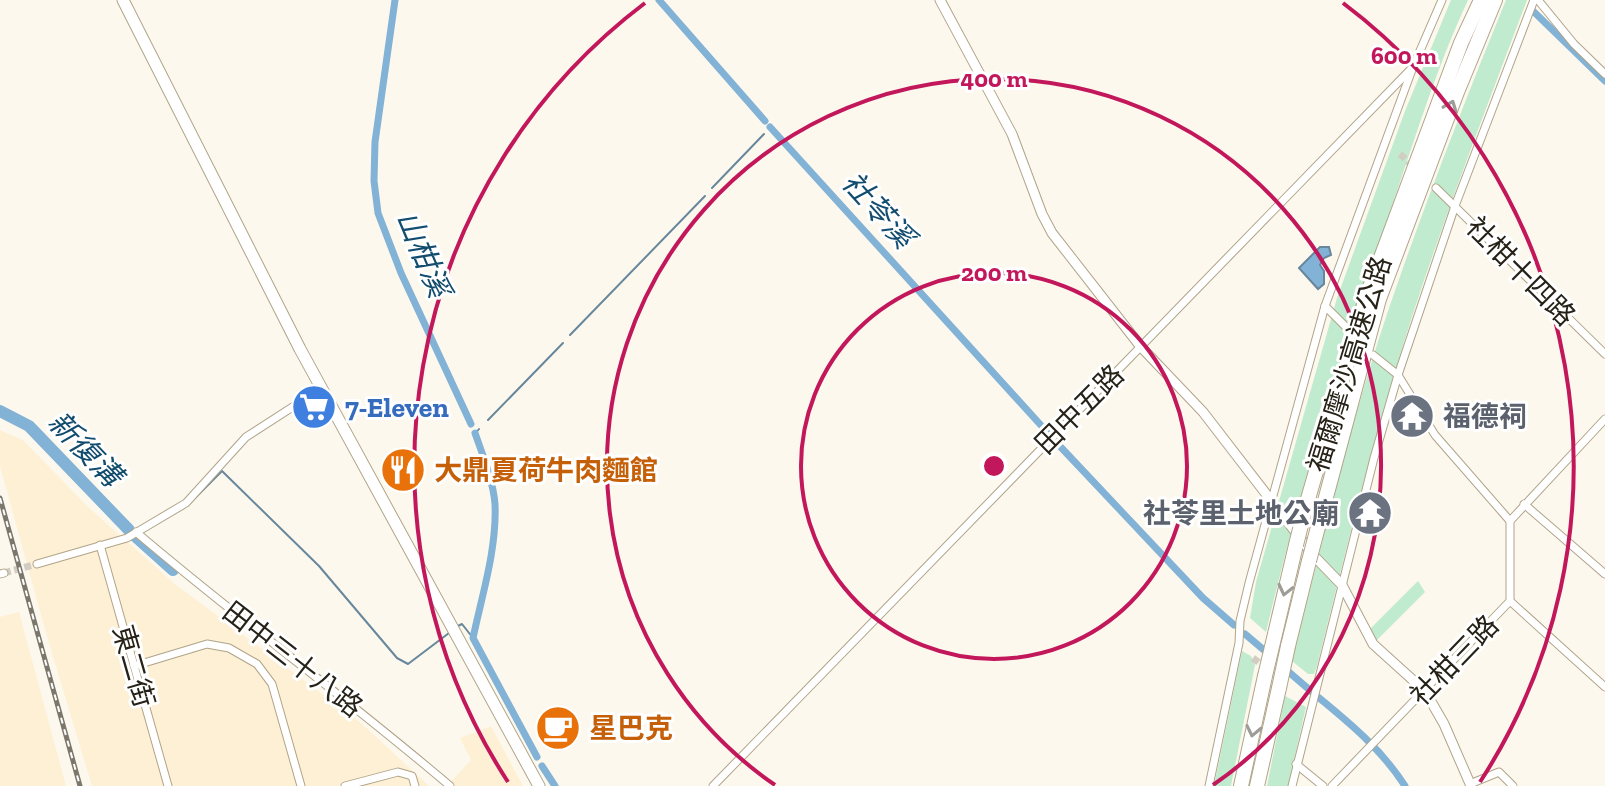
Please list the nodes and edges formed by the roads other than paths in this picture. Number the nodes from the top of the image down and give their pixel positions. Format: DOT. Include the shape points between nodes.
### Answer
graph roads {
  1 [pos="123,0"];
  2 [pos="940,0"];
  3 [pos="1442,0"];
  4 [pos="1481,0"];
  5 [pos="1495,0"];
  6 [pos="1536,0"];
  7 [pos="1413,67"];
  8 [pos="1605,74"];
  9 [pos="1436,188"];
  10 [pos="1455,206"];
  11 [pos="1325,306"];
  12 [pos="1345,326"];
  13 [pos="1141,347"];
  14 [pos="1605,354"];
  15 [pos="1373,355"];
  16 [pos="1398,375"];
  17 [pos="322,388"];
  18 [pos="1605,419"];
  19 [pos="1271,498"];
  20 [pos="1524,504"];
  21 [pos="1510,521"];
  22 [pos="136,532"];
  23 [pos="100,545"];
  24 [pos="37,564"];
  25 [pos="1605,574"];
  26 [pos="1342,585"];
  27 [pos="1510,601"];
  28 [pos="134,666"];
  29 [pos="1605,687"];
  30 [pos="1425,691"];
  31 [pos="1296,764"];
  32 [pos="1470,785"];
  33 [pos="168,786"];
  34 [pos="301,786"];
  35 [pos="345,786"];
  36 [pos="415,786"];
  37 [pos="450,786"];
  38 [pos="539,786"];
  39 [pos="713,786"];
  40 [pos="1209,786"];
  41 [pos="1241,786"];
  42 [pos="1257,786"];
  43 [pos="1292,786"];
  44 [pos="1323,786"];
  45 [pos="1332,786"];
  46 [pos="1513,786"];
  1 -- 17 [label="main road"];
  2 -- 13 [label="street" via="1012,134 1052,233"];
  3 -- 7 [label="street"];
  4 -- 41 [label="highway, 福爾摩沙高速公路, one-way, bridge" via="1366,298 1304,513"];
  42 -- 5 [label="highway, 福爾摩沙高速公路, one-way, bridge" via="1309,561 1379,299"];
  6 -- 8 [label="street"];
  6 -- 10 [label="street"];
  7 -- 11 [label="street"];
  7 -- 13 [label="street, 田中五路"];
  9 -- 10 [label="street, 社柑十四路"];
  10 -- 14 [label="street, 社柑十四路"];
  10 -- 16 [label="street"];
  11 -- 12 [label="street"];
  11 -- 19 [label="street"];
  13 -- 19 [label="street" via="1203,412"];
  13 -- 39 [label="street, 田中五路"];
  15 -- 16 [label="street"];
  16 -- 21 [label="street" via="1435,435"];
  16 -- 26 [label="street"];
  17 -- 22 [label="street" via="246,437 186,503"];
  17 -- 38 [label="main road"];
  18 -- 20 [label="street"];
  19 -- 26 [label="street"];
  19 -- 40 [label="street" via="1240,621"];
  20 -- 21 [label="street"];
  20 -- 25 [label="street"];
  21 -- 27 [label="street, 社柑三路"];
  22 -- 23 [label="street"];
  22 -- 37 [label="street, 田中三十八路"];
  23 -- 24 [label="street"];
  23 -- 28 [label="street, 東二街"];
  26 -- 30 [label="street" via="1373,644"];
  26 -- 31 [label="street"];
  27 -- 29 [label="street"];
  27 -- 30 [label="street, 社柑三路"];
  28 -- 33 [label="street, 東二街"];
  28 -- 34 [label="street" via="207,644 229,648 257,664 272,684"];
  30 -- 32 [label="street"];
  30 -- 45 [label="street, 社柑三路"];
  31 -- 43 [label="street"];
  31 -- 44 [label="street"];
  32 -- 46 [label="street" via="1499,772"];
  35 -- 36 [label="street" via="398,772 412,776"];
}
